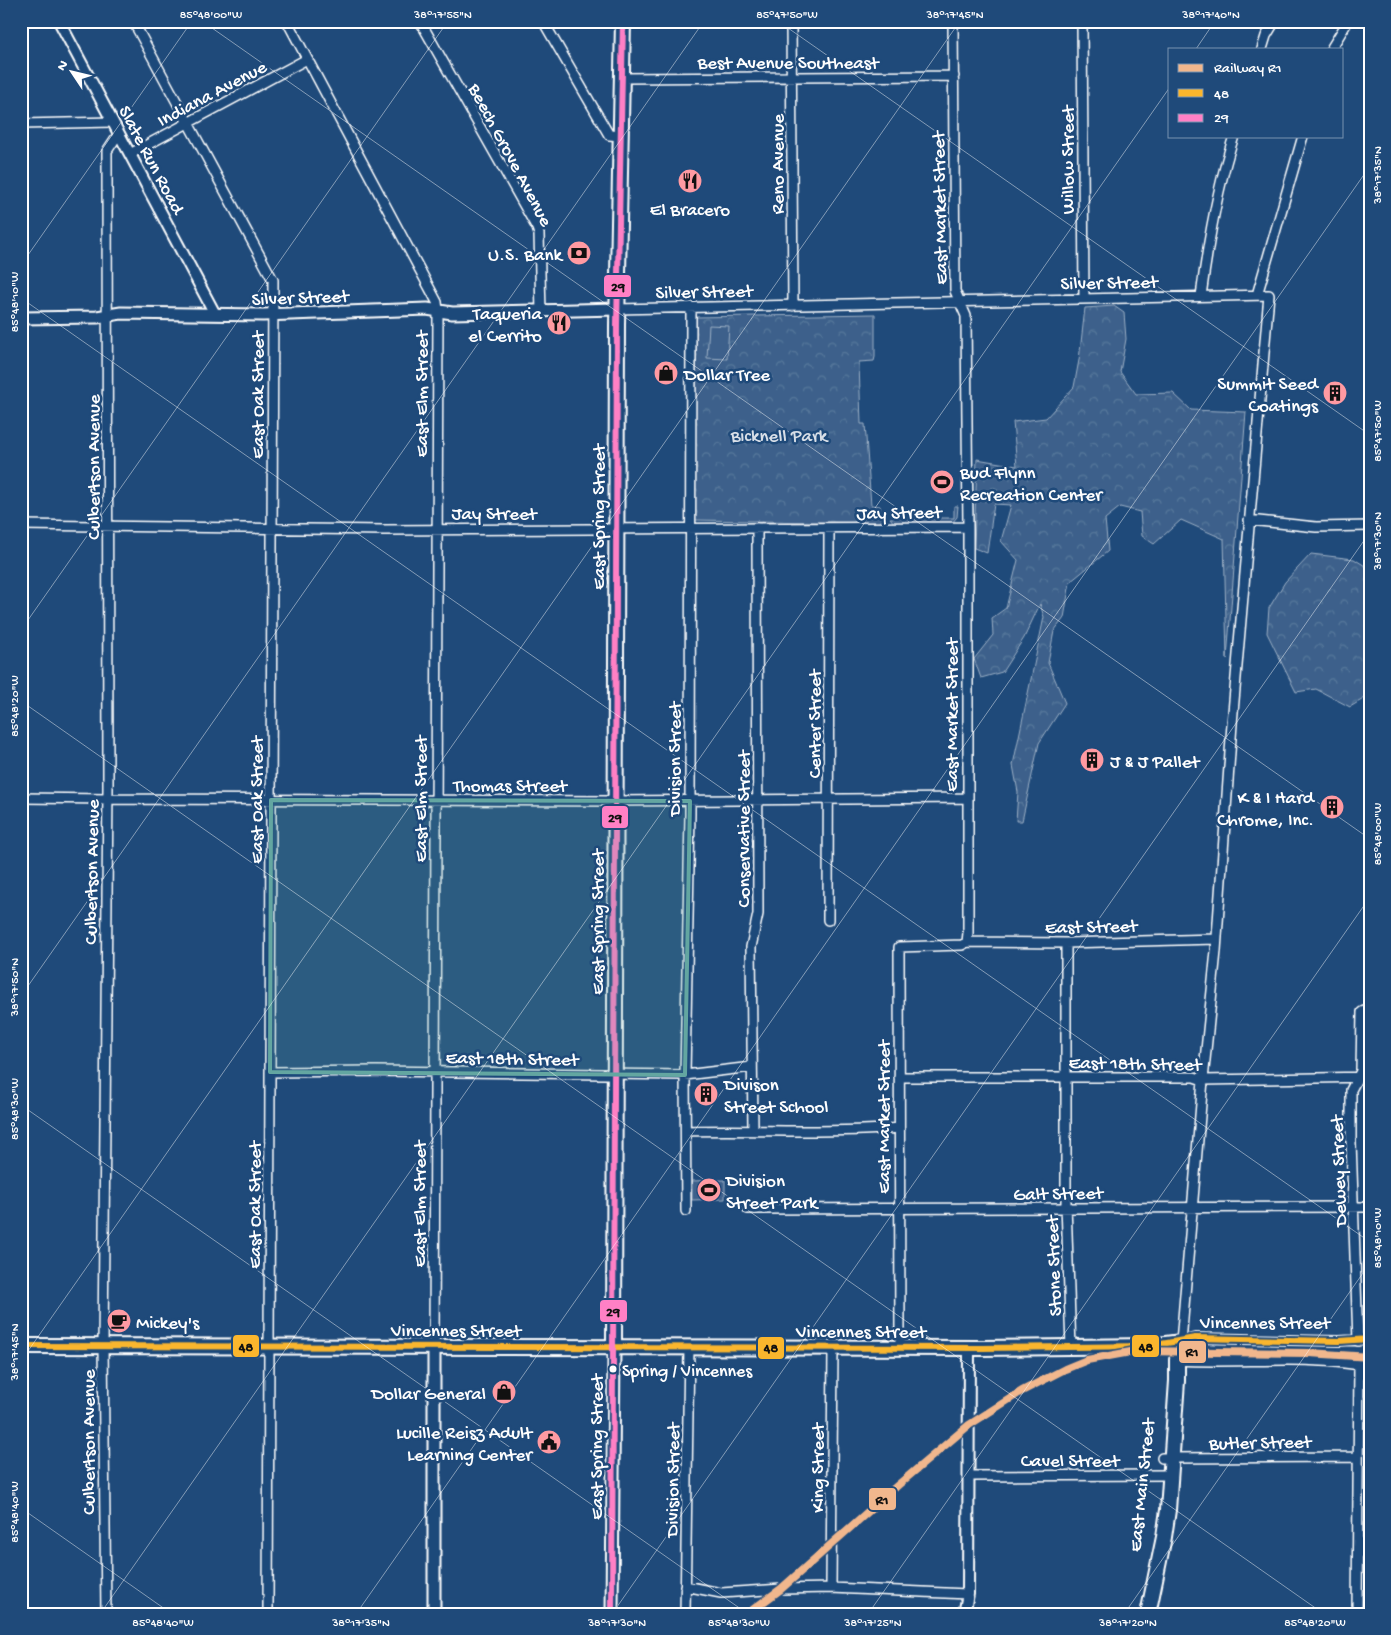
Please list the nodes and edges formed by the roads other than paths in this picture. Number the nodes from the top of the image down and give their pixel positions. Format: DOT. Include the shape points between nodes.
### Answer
graph roads {
  1 [pos="59,21"];
  2 [pos="133,21"];
  3 [pos="287,21"];
  4 [pos="420,21"];
  5 [pos="543,21"];
  6 [pos="623,21"];
  7 [pos="791,21"];
  8 [pos="953,21"];
  9 [pos="1082,21"];
  10 [pos="1275,21"];
  11 [pos="1348,21"];
  12 [pos="1262,48"];
  13 [pos="1332,48"];
  14 [pos="307,59"];
  15 [pos="954,76"];
  16 [pos="792,77"];
  17 [pos="622,78"];
  18 [pos="113,122"];
  19 [pos="188,122"];
  20 [pos="21,124"];
  21 [pos="119,134"];
  22 [pos="621,136"];
  23 [pos="1233,138"];
  24 [pos="1302,138"];
  25 [pos="130,154"];
  26 [pos="1257,295"];
  27 [pos="1201,296"];
  28 [pos="1084,299"];
  29 [pos="960,302"];
  30 [pos="793,306"];
  31 [pos="691,307"];
  32 [pos="617,309"];
  33 [pos="438,311"];
  34 [pos="541,312"];
  35 [pos="215,314"];
  36 [pos="273,314"];
  37 [pos="107,315"];
  38 [pos="21,318"];
  39 [pos="1249,520"];
  40 [pos="21,525"];
  41 [pos="108,526"];
  42 [pos="1370,526"];
  43 [pos="968,527"];
  44 [pos="615,528"];
  45 [pos="690,528"];
  46 [pos="757,528"];
  47 [pos="830,528"];
  48 [pos="272,529"];
  49 [pos="438,529"];
  50 [pos="21,798"];
  51 [pos="829,798"];
  52 [pos="968,798"];
  53 [pos="758,799"];
  54 [pos="108,800"];
  55 [pos="271,800"];
  56 [pos="437,800"];
  57 [pos="615,801"];
  58 [pos="690,801"];
  59 [pos="828,920"];
  60 [pos="1216,939"];
  61 [pos="967,942"];
  62 [pos="1066,942"];
  63 [pos="1370,1008"];
  64 [pos="752,1066"];
  65 [pos="270,1072"];
  66 [pos="436,1072"];
  67 [pos="685,1074"];
  68 [pos="614,1075"];
  69 [pos="899,1076"];
  70 [pos="1067,1076"];
  71 [pos="1358,1077"];
  72 [pos="1370,1077"];
  73 [pos="1203,1080"];
  74 [pos="899,1128"];
  75 [pos="754,1129"];
  76 [pos="686,1131"];
  77 [pos="1192,1207"];
  78 [pos="1370,1207"];
  79 [pos="1066,1208"];
  80 [pos="1354,1208"];
  81 [pos="748,1209"];
  82 [pos="900,1210"];
  83 [pos="686,1211"];
  84 [pos="1370,1339"];
  85 [pos="1358,1341"];
  86 [pos="1181,1342"];
  87 [pos="21,1346"];
  88 [pos="103,1346"];
  89 [pos="268,1347"];
  90 [pos="614,1347"];
  91 [pos="434,1348"];
  92 [pos="689,1348"];
  93 [pos="900,1348"];
  94 [pos="970,1348"];
  95 [pos="1071,1348"];
  96 [pos="833,1349"];
  97 [pos="1177,1360"];
  98 [pos="1359,1364"];
  99 [pos="1370,1366"];
  100 [pos="1358,1457"];
  101 [pos="1167,1459"];
  102 [pos="970,1476"];
  103 [pos="1166,1476"];
  104 [pos="685,1586"];
  105 [pos="831,1588"];
  106 [pos="968,1594"];
  107 [pos="1146,1613"];
  108 [pos="106,1614"];
  109 [pos="268,1614"];
  110 [pos="434,1614"];
  111 [pos="612,1614"];
  112 [pos="684,1614"];
  113 [pos="964,1614"];
  114 [pos="1357,1614"];
  1 -- 18 [label="street, Slate Run Road"];
  2 -- 19 [label="street, East Oak Street"];
  3 -- 14 [label="street, East Elm Street"];
  4 -- 34 [label="street, Beech Grove Avenue" via="537,228"];
  5 -- 22 [label="street" via="609,135"];
  6 -- 17 [label="main road, East Spring Street"];
  7 -- 16 [label="street, Reno Avenue"];
  8 -- 15 [label="street, East Market Street"];
  9 -- 28 [label="street, Willow Street"];
  10 -- 12 [label="street"];
  11 -- 13 [label="street"];
  14 -- 19 [label="street, Indiana Avenue"];
  14 -- 33 [label="street, East Elm Street" via="437,302"];
  15 -- 16 [label="street, Best Avenue Southeast"];
  15 -- 29 [label="street, East Market Street" via="955,291"];
  16 -- 17 [label="street, Best Avenue Southeast"];
  16 -- 30 [label="street, Reno Avenue"];
  17 -- 22 [label="main road, East Spring Street"];
  18 -- 20 [label="street"];
  18 -- 21 [label="street, Slate Run Road"];
  19 -- 25 [label="street, Indiana Avenue"];
  19 -- 36 [label="street, East Oak Street" via="273,280"];
  21 -- 25 [label="street, Slate Run Road"];
  21 -- 37 [label="street, Culbertson Avenue" via="108,151"];
  22 -- 32 [label="main road, East Spring Street"];
  23 -- 27 [label="street" via="1224,165"];
  24 -- 26 [label="street"];
  25 -- 35 [label="street, Slate Run Road"];
  26 -- 27 [label="street, Silver Street"];
  26 -- 39 [label="street, Silver Street" via="1269,295"];
  27 -- 28 [label="street, Silver Street"];
  28 -- 29 [label="street, Silver Street"];
  29 -- 30 [label="street, Silver Street"];
  29 -- 43 [label="street, East Market Street" via="966,316"];
  30 -- 31 [label="street, Silver Street"];
  31 -- 32 [label="street, Silver Street"];
  31 -- 45 [label="street, Division Street"];
  32 -- 34 [label="main road, Silver Street"];
  32 -- 44 [label="main road, East Spring Street"];
  33 -- 34 [label="main road, Silver Street"];
  33 -- 36 [label="main road, Silver Street"];
  33 -- 49 [label="street, East Elm Street"];
  35 -- 36 [label="main road, Silver Street"];
  35 -- 37 [label="main road, Silver Street"];
  36 -- 48 [label="street, East Oak Street"];
  37 -- 38 [label="main road, Silver Street"];
  37 -- 41 [label="street, Culbertson Avenue"];
  39 -- 42 [label="street" via="1316,527"];
  39 -- 60 [label="street"];
  40 -- 41 [label="street, Jay Street"];
  41 -- 48 [label="street, Jay Street"];
  41 -- 54 [label="street, Culbertson Avenue"];
  43 -- 47 [label="street, Jay Street"];
  43 -- 52 [label="street, East Market Street"];
  44 -- 45 [label="street, Jay Street"];
  44 -- 49 [label="street, Jay Street"];
  44 -- 57 [label="main road, East Spring Street"];
  45 -- 46 [label="street, Jay Street"];
  45 -- 58 [label="street, Division Street"];
  46 -- 47 [label="street, Jay Street"];
  46 -- 53 [label="street, Conservative Street"];
  47 -- 51 [label="street, Center Street"];
  48 -- 49 [label="street, Jay Street"];
  48 -- 55 [label="street, East Oak Street"];
  49 -- 56 [label="street, East Elm Street"];
  50 -- 54 [label="street, Thomas Street"];
  51 -- 52 [label="street, Thomas Street"];
  51 -- 53 [label="street, Thomas Street"];
  51 -- 59 [label="street, Center Street"];
  52 -- 61 [label="street, East Market Street"];
  53 -- 58 [label="street, Thomas Street"];
  53 -- 64 [label="street, Conservative Street" via="758,914 751,947"];
  54 -- 55 [label="street, Thomas Street"];
  54 -- 88 [label="street, Culbertson Avenue"];
  55 -- 56 [label="street, Thomas Street"];
  55 -- 65 [label="street, East Oak Street"];
  56 -- 57 [label="street, Thomas Street"];
  56 -- 66 [label="street, East Elm Street"];
  57 -- 58 [label="street, Thomas Street"];
  57 -- 68 [label="main road, East Spring Street"];
  58 -- 67 [label="street, Division Street"];
  60 -- 62 [label="street, East Street"];
  60 -- 73 [label="street"];
  61 -- 62 [label="street, East Street"];
  61 -- 69 [label="street, East Market Street" via="953,946 899,947"];
  62 -- 70 [label="street, Stone Street"];
  63 -- 71 [label="street, Dewey Street" via="1361,1016 1361,1071"];
  64 -- 67 [label="street, East 18th Street"];
  64 -- 75 [label="street, Conservative Street"];
  65 -- 66 [label="street, East 18th Street"];
  65 -- 89 [label="street, East Oak Street"];
  66 -- 68 [label="street, East 18th Street"];
  66 -- 91 [label="street, East Elm Street"];
  67 -- 68 [label="street, East 18th Street"];
  67 -- 76 [label="street, Division Street"];
  68 -- 90 [label="main road, East Spring Street"];
  69 -- 70 [label="street, East 18th Street"];
  69 -- 74 [label="street, East Market Street"];
  70 -- 73 [label="street, East 18th Street" via="1194,1077"];
  70 -- 79 [label="street, Stone Street"];
  71 -- 72 [label="street, East 18th Street"];
  71 -- 73 [label="street, East 18th Street"];
  71 -- 80 [label="street, Dewey Street" via="1351,1090"];
  73 -- 77 [label="street"];
  74 -- 75 [label="street"];
  74 -- 82 [label="street, East Market Street"];
  75 -- 76 [label="street"];
  76 -- 83 [label="street, Division Street"];
  77 -- 79 [label="street, Galt Street"];
  77 -- 80 [label="street, Galt Street"];
  77 -- 86 [label="street"];
  78 -- 80 [label="street, Galt Street"];
  79 -- 82 [label="street, Galt Street"];
  79 -- 95 [label="street, Stone Street"];
  80 -- 85 [label="street, Dewey Street"];
  81 -- 82 [label="street, Galt Street"];
  82 -- 93 [label="street, East Market Street"];
  84 -- 85 [label="street, Vincennes Street"];
  85 -- 86 [label="street, Vincennes Street" via="1195,1338"];
  86 -- 95 [label="main road, Vincennes Street"];
  86 -- 97 [label="main road, East Main Street"];
  87 -- 88 [label="main road, Vincennes Street"];
  88 -- 89 [label="main road, Vincennes Street"];
  88 -- 108 [label="street, Culbertson Avenue"];
  89 -- 91 [label="main road, Vincennes Street"];
  89 -- 109 [label="street, East Oak Street"];
  90 -- 91 [label="main road, Vincennes Street"];
  90 -- 92 [label="main road, Vincennes Street"];
  90 -- 111 [label="main road, East Spring Street"];
  91 -- 110 [label="main road, East Elm Street"];
  92 -- 96 [label="main road, Vincennes Street"];
  92 -- 104 [label="street, Division Street"];
  93 -- 94 [label="main road, Vincennes Street"];
  93 -- 96 [label="main road, Vincennes Street"];
  94 -- 95 [label="main road, Vincennes Street"];
  94 -- 102 [label="street"];
  96 -- 105 [label="street, King Street"];
  97 -- 98 [label="street, Vincennes Street" via="1294,1360"];
  97 -- 101 [label="main road, East Main Street"];
  98 -- 99 [label="street, Vincennes Street"];
  98 -- 100 [label="street"];
  100 -- 101 [label="street, Butler Street"];
  100 -- 114 [label="street"];
  101 -- 103 [label="main road, East Main Street"];
  102 -- 103 [label="street, Cavel Street"];
  102 -- 106 [label="street"];
  103 -- 107 [label="main road, East Main Street" via="1164,1537"];
  104 -- 105 [label="street" via="721,1593"];
  104 -- 112 [label="street, Division Street"];
  105 -- 106 [label="street"];
  106 -- 113 [label="street"];
}
